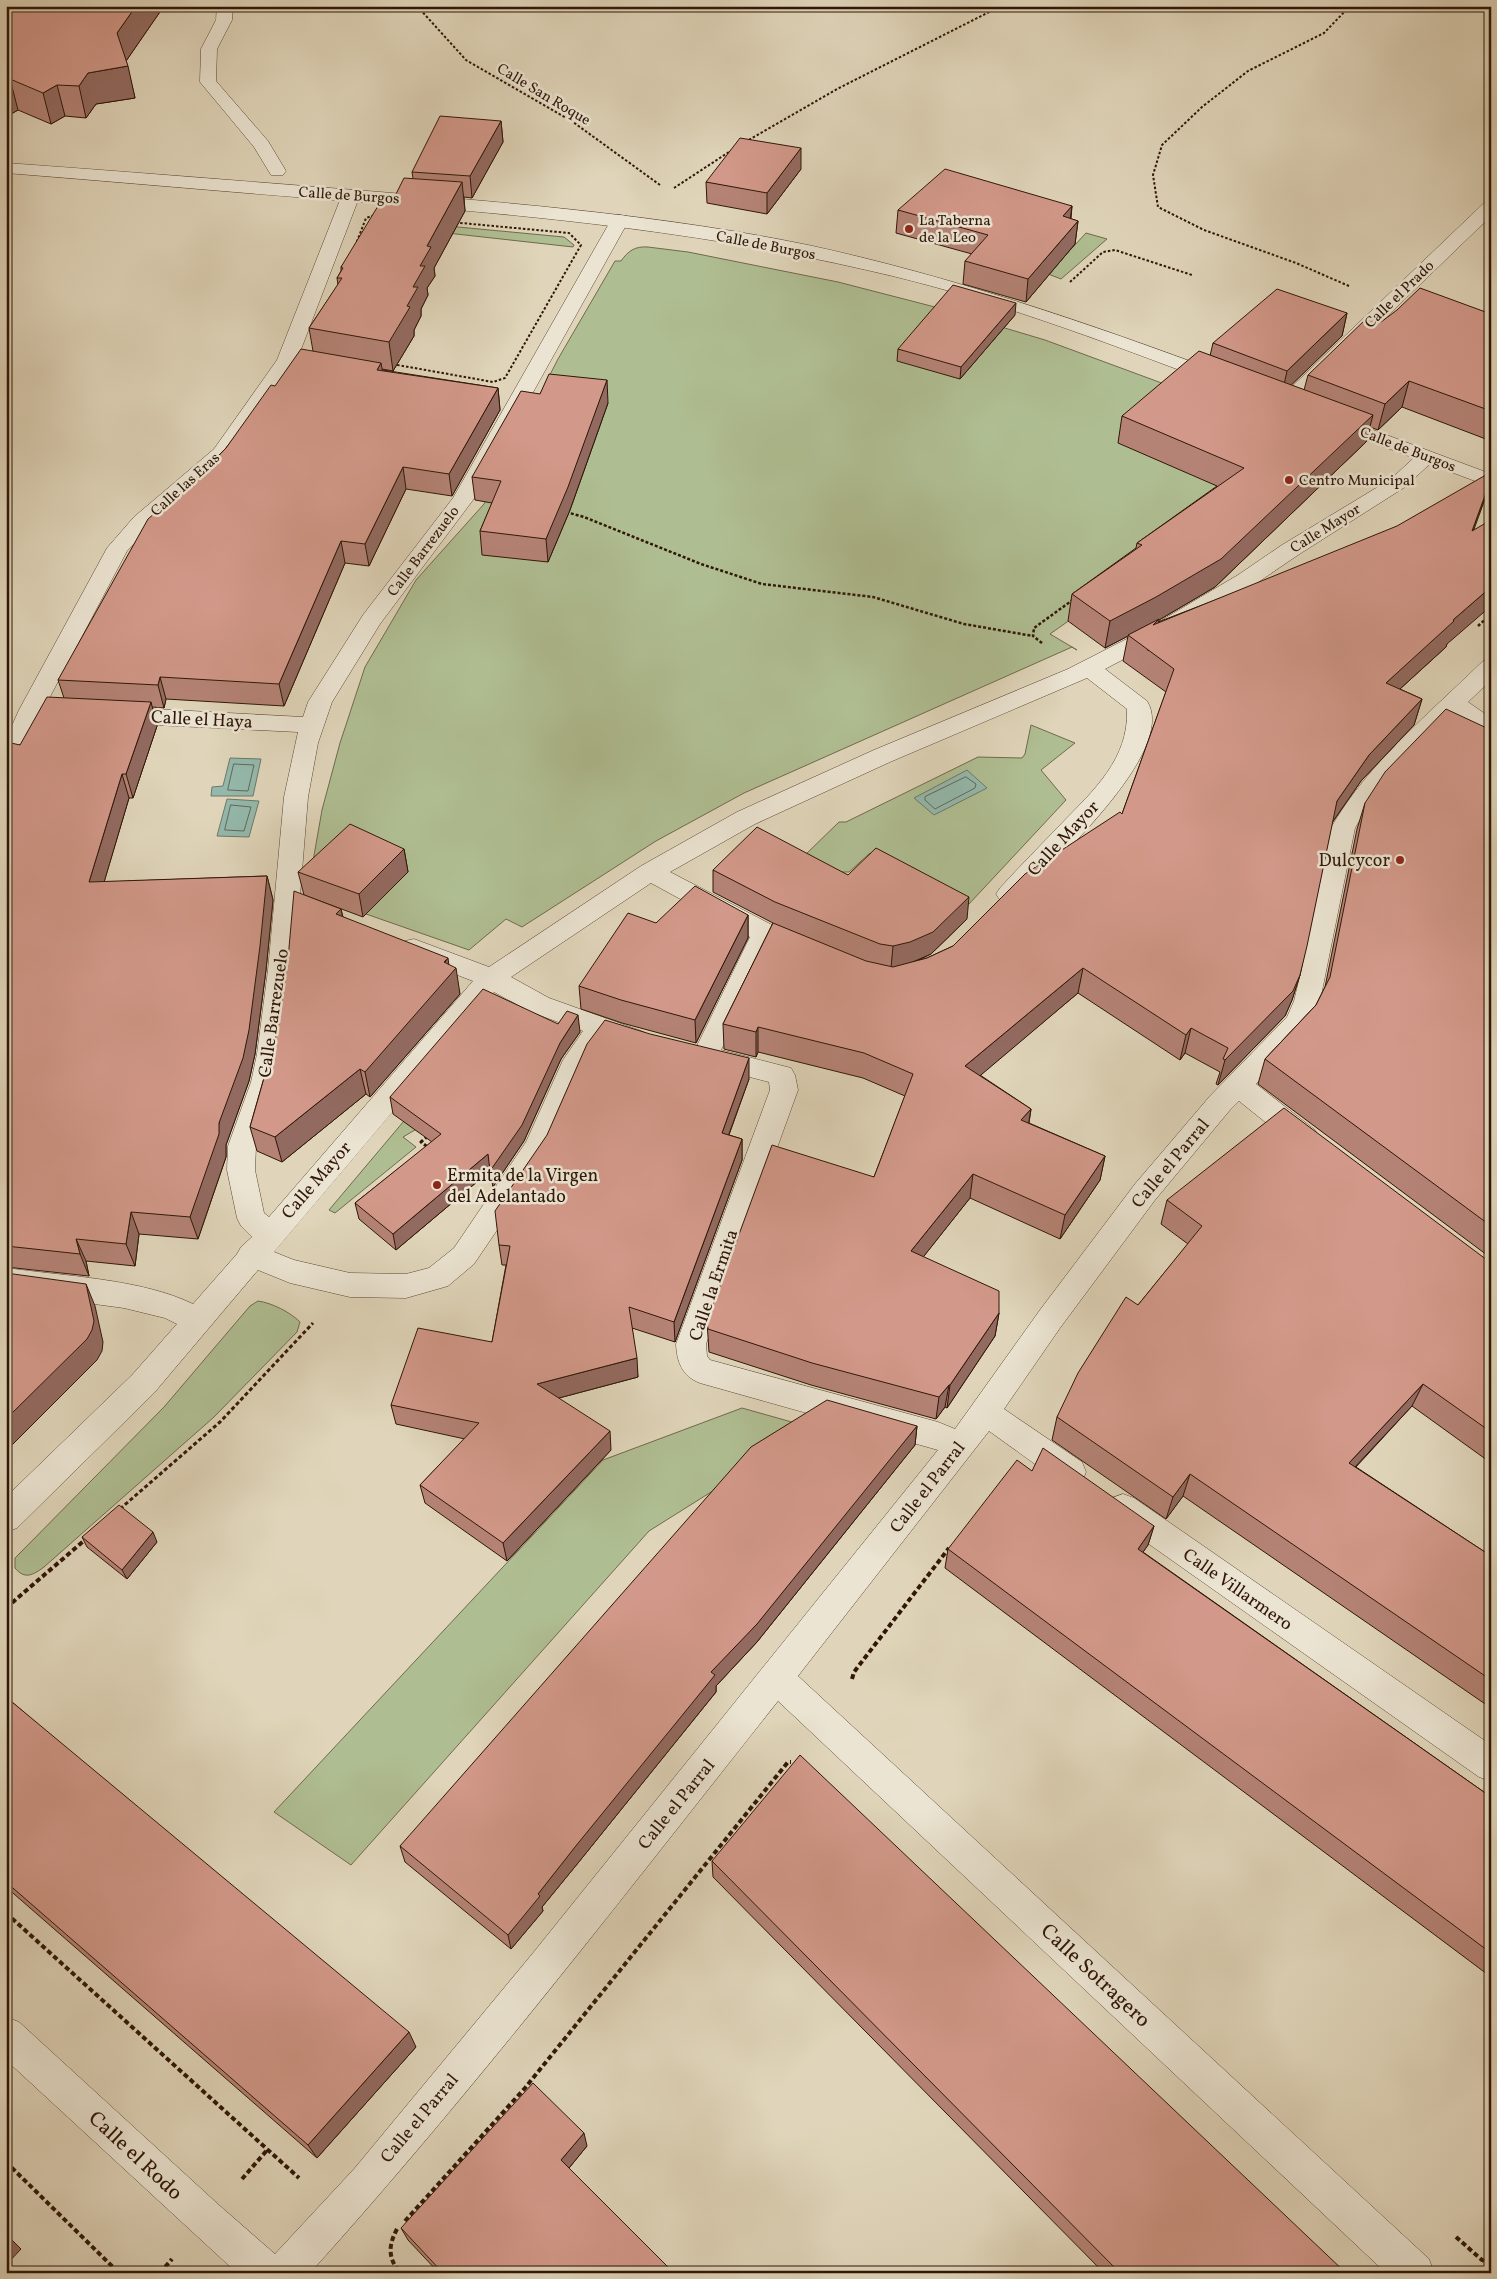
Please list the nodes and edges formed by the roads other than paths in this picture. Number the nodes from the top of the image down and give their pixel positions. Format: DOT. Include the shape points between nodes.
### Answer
graph roads {
  1 [pos="225,6"];
  2 [pos="6,168"];
  3 [pos="278,171"];
  4 [pos="350,195"];
  5 [pos="1491,206"];
  6 [pos="620,220"];
  7 [pos="1234,384"];
  8 [pos="1277,400"];
  9 [pos="1426,457"];
  10 [pos="1491,481"];
  11 [pos="1491,666"];
  12 [pos="1088,667"];
  13 [pos="1453,703"];
  14 [pos="99,714"];
  15 [pos="312,725"];
  16 [pos="1491,729"];
  17 [pos="12,737"];
  18 [pos="6,766"];
  19 [pos="650,872"];
  20 [pos="286,900"];
  21 [pos="313,910"];
  22 [pos="993,910"];
  23 [pos="765,933"];
  24 [pos="394,941"];
  25 [pos="820,955"];
  26 [pos="491,978"];
  27 [pos="600,1027"];
  28 [pos="682,1051"];
  29 [pos="1238,1085"];
  30 [pos="1326,1154"];
  31 [pos="260,1245"];
  32 [pos="6,1280"];
  33 [pos="197,1320"];
  34 [pos="985,1412"];
  35 [pos="959,1446"];
  36 [pos="6,1518"];
  37 [pos="776,1678"];
  38 [pos="1491,1765"];
  39 [pos="6,2035"];
  40 [pos="267,2273"];
  41 [pos="284,2273"];
  42 [pos="1415,2273"];
  1 -- 3 [label="street" via="224,20 208,49 208,82 262,145"];
  2 -- 4 [label="street, Calle de Burgos"];
  4 -- 6 [label="street, Calle de Burgos"];
  4 -- 17 [label="street, Calle las Eras" via="296,362 257,404 220,453 142,522 118,548 41,711"];
  5 -- 8 [label="street, Calle el Prado"];
  6 -- 7 [label="street, Calle de Burgos" via="701,232 876,266 1066,322"];
  6 -- 15 [label="street, Calle Barrezuelo" via="567,310 509,398 462,500 371,620 320,702"];
  8 -- 9 [label="street, Calle de Burgos"];
  9 -- 10 [label="street, Calle de Burgos"];
  9 -- 12 [label="street, Calle Mayor" via="1398,483 1246,580 1160,631"];
  11 -- 13 [label="street, Calle el Parral"];
  12 -- 19 [label="street, Calle Mayor" via="746,818"];
  12 -- 22 [label="street, Calle Mayor" via="1139,706 1140,722 1135,743 1122,772 1109,789"];
  13 -- 16 [label="street"];
  13 -- 29 [label="street, Calle el Parral" via="1373,783 1353,810 1339,844 1307,1001 1298,1022 1286,1037"];
  14 -- 15 [label="street, Calle el Haya"];
  15 -- 20 [label="street, Calle Barrezuelo" via="296,797"];
  17 -- 18 [label="street, Calle las Eras"];
  19 -- 23 [label="street"];
  19 -- 26 [label="street, Calle Mayor"];
  20 -- 21 [label="street"];
  20 -- 31 [label="street, Calle Barrezuelo" via="270,1054 242,1146 241,1170"];
  23 -- 25 [label="street"];
  23 -- 28 [label="street"];
  24 -- 26 [label="street"];
  26 -- 27 [label="street, Calle la Ermita" via="540,1005"];
  26 -- 31 [label="street, Calle Mayor"];
  27 -- 28 [label="street, Calle la Ermita"];
  27 -- 31 [label="street" via="576,1060 538,1147 464,1256 438,1278 406,1286 343,1284 290,1271"];
  28 -- 35 [label="street, Calle la Ermita" via="782,1075 784,1090 690,1344 692,1359 700,1370 938,1435"];
  29 -- 30 [label="street"];
  29 -- 34 [label="street, Calle el Parral" via="1145,1192 1055,1311"];
  31 -- 33 [label="street, Calle Mayor"];
  32 -- 33 [label="street" via="124,1296 171,1307"];
  33 -- 36 [label="street, Calle Mayor" via="142,1384"];
  34 -- 35 [label="street, Calle el Parral"];
  34 -- 38 [label="street, Calle Villarmero"];
  35 -- 37 [label="street, Calle el Parral"];
  37 -- 41 [label="street, Calle el Parral" via="546,1966 367,2182"];
  37 -- 42 [label="street, Calle Sotragero"];
  39 -- 40 [label="street, Calle el Rodo"];
}
